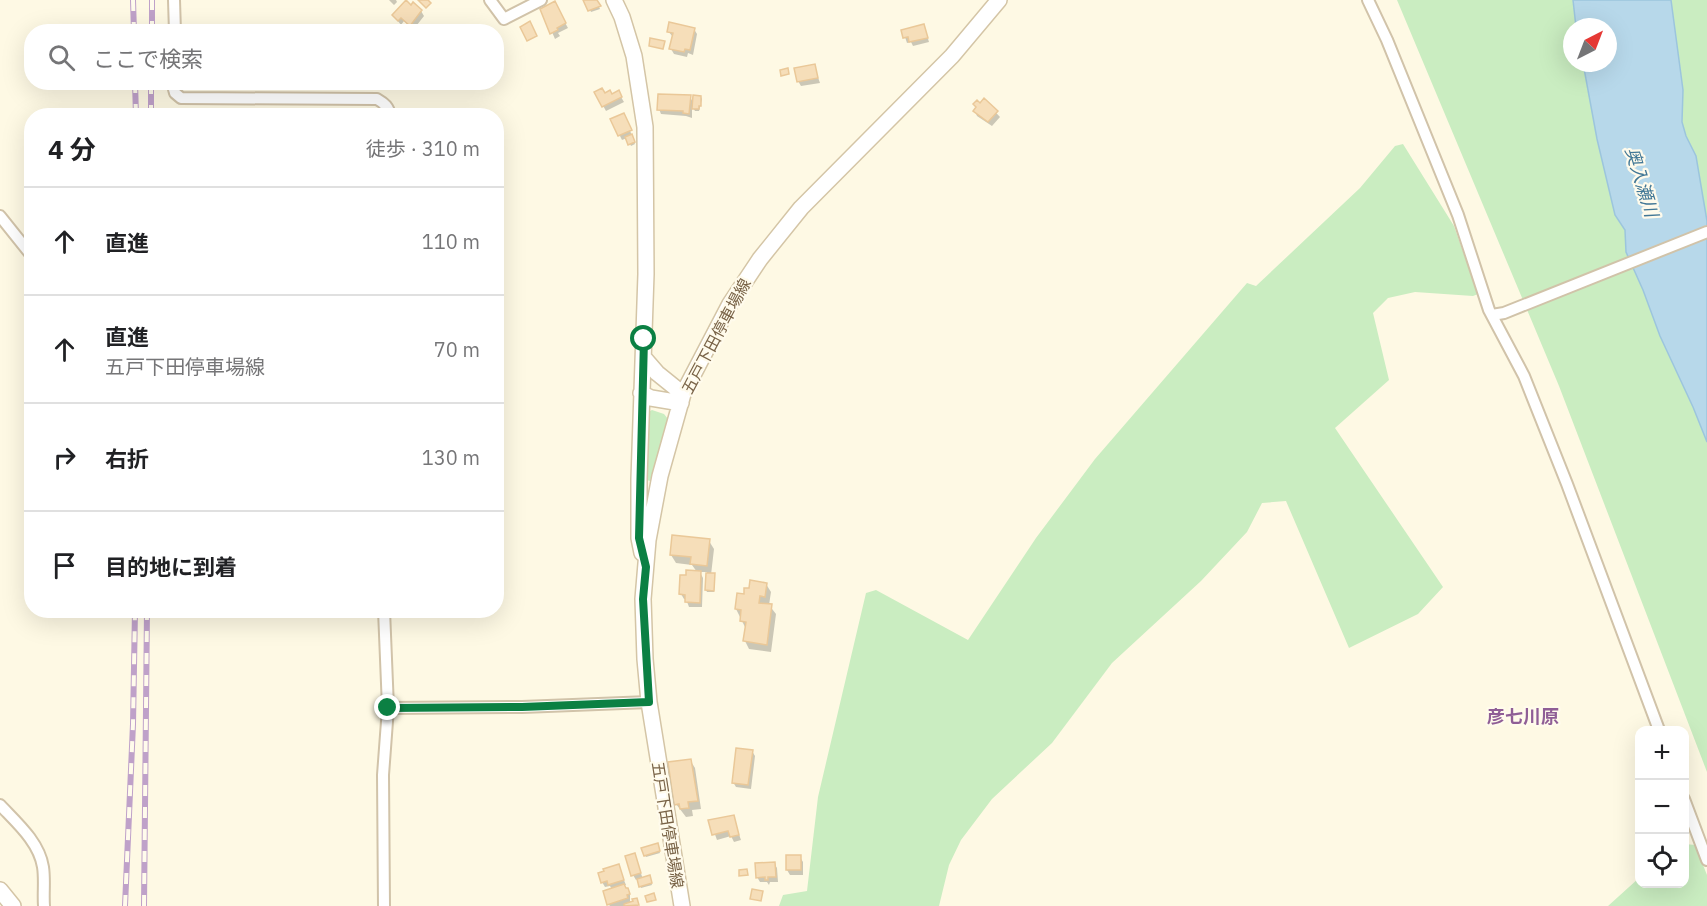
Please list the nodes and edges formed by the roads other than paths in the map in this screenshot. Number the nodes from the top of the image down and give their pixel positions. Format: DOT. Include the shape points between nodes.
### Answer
graph roads {
  1 [pos="174,0"];
  2 [pos="490,0"];
  3 [pos="540,0"];
  4 [pos="614,0"];
  5 [pos="999,0"];
  6 [pos="1368,0"];
  7 [pos="175,24"];
  8 [pos="174,90"];
  9 [pos="388,108"];
  10 [pos="0,216"];
  11 [pos="1707,232"];
  12 [pos="24,246"];
  13 [pos="1498,314"];
  14 [pos="645,358"];
  15 [pos="641,393"];
  16 [pos="682,399"];
  17 [pos="646,567"];
  18 [pos="384,618"];
  19 [pos="649,702"];
  20 [pos="388,708"];
  21 [pos="1658,726"];
  22 [pos="0,805"];
  23 [pos="1689,812"];
  24 [pos="1707,860"];
  25 [pos="0,890"];
  26 [pos="13,906"];
  27 [pos="44,906"];
  28 [pos="384,906"];
  29 [pos="682,906"];
  1 -- 7 [label="street"];
  2 -- 3 [label="street" via="504,19"];
  4 -- 14 [label="main road" via="634,56 645,127"];
  5 -- 16 [label="main road, 五戸下田停車場線" via="952,56 801,208 773,242 730,304"];
  6 -- 13 [label="street"];
  8 -- 9 [label="street" via="181,98 377,99"];
  10 -- 12 [label="street"];
  11 -- 13 [label="street"];
  13 -- 21 [label="street"];
  14 -- 15 [label="main road"];
  14 -- 16 [label="main road"];
  15 -- 16 [label="main road" via="651,398"];
  15 -- 17 [label="main road" via="639,538"];
  16 -- 17 [label="main road, 五戸下田停車場線" via="660,476"];
  17 -- 19 [label="main road, 五戸下田停車場線" via="643,599"];
  18 -- 20 [label="street"];
  19 -- 20 [label="street"];
  19 -- 29 [label="main road, 五戸下田停車場線"];
  20 -- 28 [label="street" via="383,775"];
  22 -- 27 [label="street" via="41,856"];
  23 -- 24 [label="street"];
  25 -- 26 [label="main road"];
}
